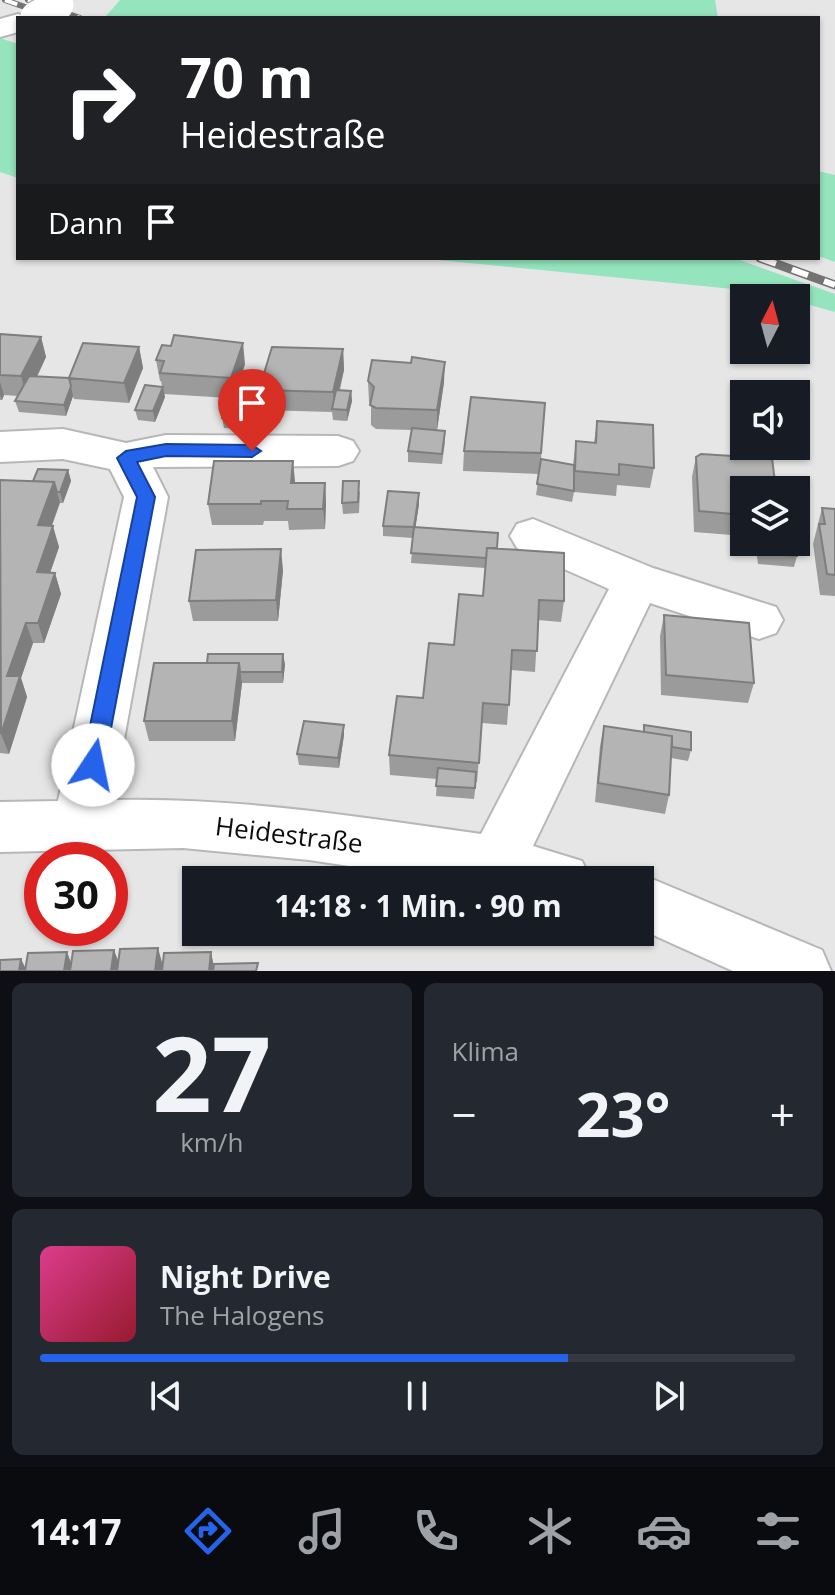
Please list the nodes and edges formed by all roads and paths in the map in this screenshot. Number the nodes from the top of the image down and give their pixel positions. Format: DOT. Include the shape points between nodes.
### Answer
graph roads {
  1 [pos="0,447"];
  2 [pos="338,451"];
  3 [pos="126,458"];
  4 [pos="533,536"];
  5 [pos="637,581"];
  6 [pos="759,620"];
  7 [pos="81,824"];
  8 [pos="0,827"];
  9 [pos="496,862"];
  10 [pos="511,866"];
  11 [pos="654,907"];
  12 [pos="801,971"];
  1 -- 3 [label="street" via="63,444"];
  2 -- 3 [label="street" via="166,450"];
  3 -- 7 [label="street" via="146,497"];
  4 -- 5 [label="street"];
  5 -- 6 [label="street"];
  5 -- 9 [label="street"];
  7 -- 8 [label="street, Heidestraße"];
  7 -- 9 [label="street, Heidestraße" via="183,823"];
  9 -- 10 [label="street, Heidestraße"];
  11 -- 12 [label="street"];
}
